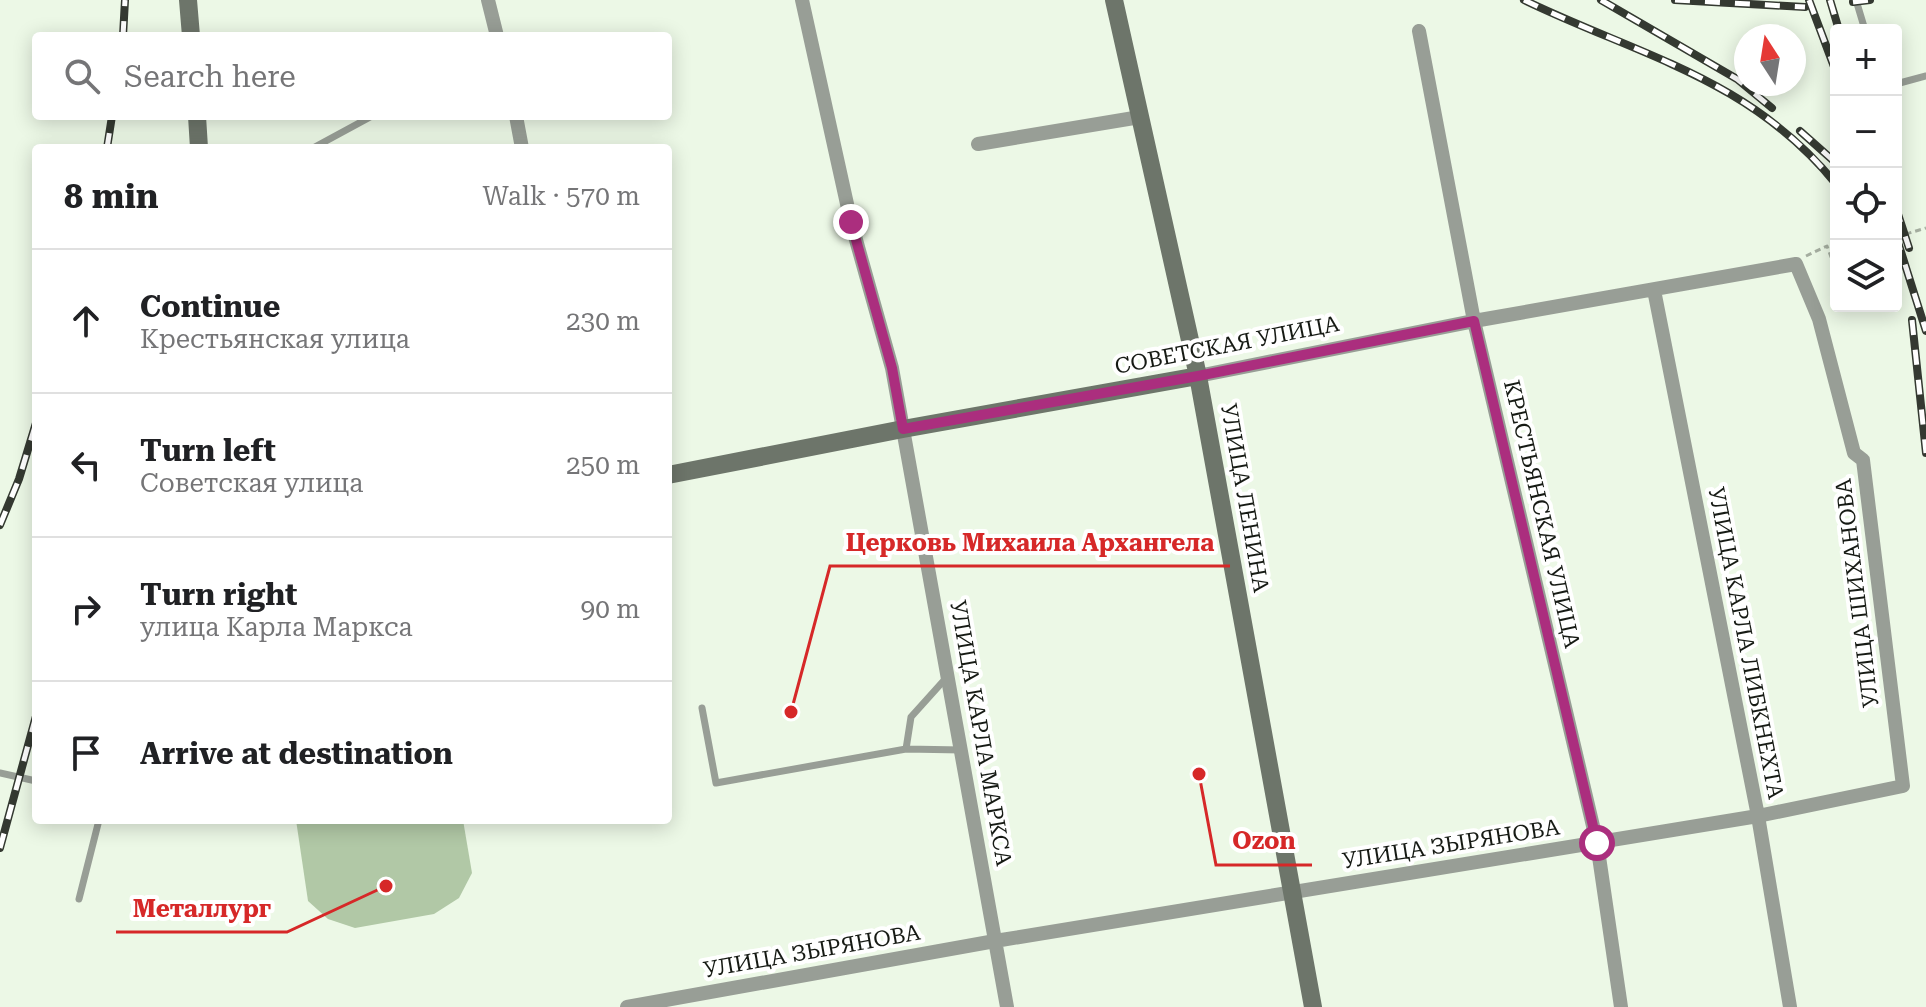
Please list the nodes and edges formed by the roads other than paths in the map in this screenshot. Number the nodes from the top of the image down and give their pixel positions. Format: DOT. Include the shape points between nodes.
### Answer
graph roads {
  1 [pos="188,0"];
  2 [pos="488,0"];
  3 [pos="802,0"];
  4 [pos="1114,0"];
  5 [pos="1856,0"];
  6 [pos="1863,24"];
  7 [pos="1419,31"];
  8 [pos="191,32"];
  9 [pos="496,32"];
  10 [pos="1926,76"];
  11 [pos="1902,82"];
  12 [pos="1140,117"];
  13 [pos="197,120"];
  14 [pos="365,120"];
  15 [pos="517,120"];
  16 [pos="199,144"];
  17 [pos="320,144"];
  18 [pos="521,144"];
  19 [pos="978,144"];
  20 [pos="1796,264"];
  21 [pos="1654,290"];
  22 [pos="1474,321"];
  23 [pos="1198,376"];
  24 [pos="903,429"];
  25 [pos="672,474"];
  26 [pos="948,676"];
  27 [pos="702,708"];
  28 [pos="906,749"];
  29 [pos="962,750"];
  30 [pos="0,773"];
  31 [pos="32,780"];
  32 [pos="1903,786"];
  33 [pos="1758,816"];
  34 [pos="98,824"];
  35 [pos="1597,843"];
  36 [pos="1293,891"];
  37 [pos="79,899"];
  38 [pos="995,941"];
  39 [pos="675,1003"];
  40 [pos="627,1007"];
  41 [pos="1007,1007"];
  42 [pos="1313,1007"];
  43 [pos="1621,1007"];
  44 [pos="1790,1007"];
  1 -- 8 [label="main road"];
  2 -- 9 [label="street"];
  3 -- 24 [label="street, УЛИЦА КАРЛА МАРКСА"];
  4 -- 12 [label="main road, УЛИЦА ЛЕНИНА"];
  5 -- 6 [label="lane"];
  7 -- 22 [label="street, КРЕСТЬЯНСКАЯ УЛИЦА"];
  10 -- 11 [label="lane"];
  12 -- 19 [label="street"];
  12 -- 23 [label="main road, УЛИЦА ЛЕНИНА"];
  13 -- 16 [label="main road"];
  14 -- 17 [label="lane"];
  15 -- 18 [label="street"];
  20 -- 21 [label="street, СОВЕТСКАЯ УЛИЦА"];
  20 -- 32 [label="street, УЛИЦА ШИХАНОВА" via="1819,319 1854,453 1863,460"];
  21 -- 22 [label="street, СОВЕТСКАЯ УЛИЦА"];
  21 -- 33 [label="street, УЛИЦА КАРЛА ЛИБКНЕХТА"];
  22 -- 23 [label="street, СОВЕТСКАЯ УЛИЦА"];
  22 -- 35 [label="street, КРЕСТЬЯНСКАЯ УЛИЦА"];
  23 -- 24 [label="main road, СОВЕТСКАЯ УЛИЦА"];
  23 -- 36 [label="main road, УЛИЦА ЛЕНИНА"];
  24 -- 25 [label="main road, СОВЕТСКАЯ УЛИЦА"];
  24 -- 26 [label="street, УЛИЦА КАРЛА МАРКСА"];
  26 -- 28 [label="lane" via="911,717"];
  26 -- 29 [label="street, УЛИЦА КАРЛА МАРКСА"];
  27 -- 28 [label="lane" via="716,783"];
  28 -- 29 [label="lane"];
  29 -- 38 [label="street, УЛИЦА КАРЛА МАРКСА"];
  30 -- 31 [label="lane"];
  32 -- 33 [label="street, УЛИЦА ЗЫРЯНОВА"];
  33 -- 35 [label="street, УЛИЦА ЗЫРЯНОВА"];
  33 -- 44 [label="street, УЛИЦА КАРЛА ЛИБКНЕХТА"];
  34 -- 37 [label="lane"];
  35 -- 36 [label="street, УЛИЦА ЗЫРЯНОВА"];
  35 -- 43 [label="street, КРЕСТЬЯНСКАЯ УЛИЦА"];
  36 -- 38 [label="street, УЛИЦА ЗЫРЯНОВА"];
  36 -- 42 [label="main road, УЛИЦА ЛЕНИНА"];
  38 -- 39 [label="street, УЛИЦА ЗЫРЯНОВА"];
  38 -- 41 [label="street, УЛИЦА КАРЛА МАРКСА"];
  39 -- 40 [label="street, УЛИЦА ЗЫРЯНОВА"];
}
